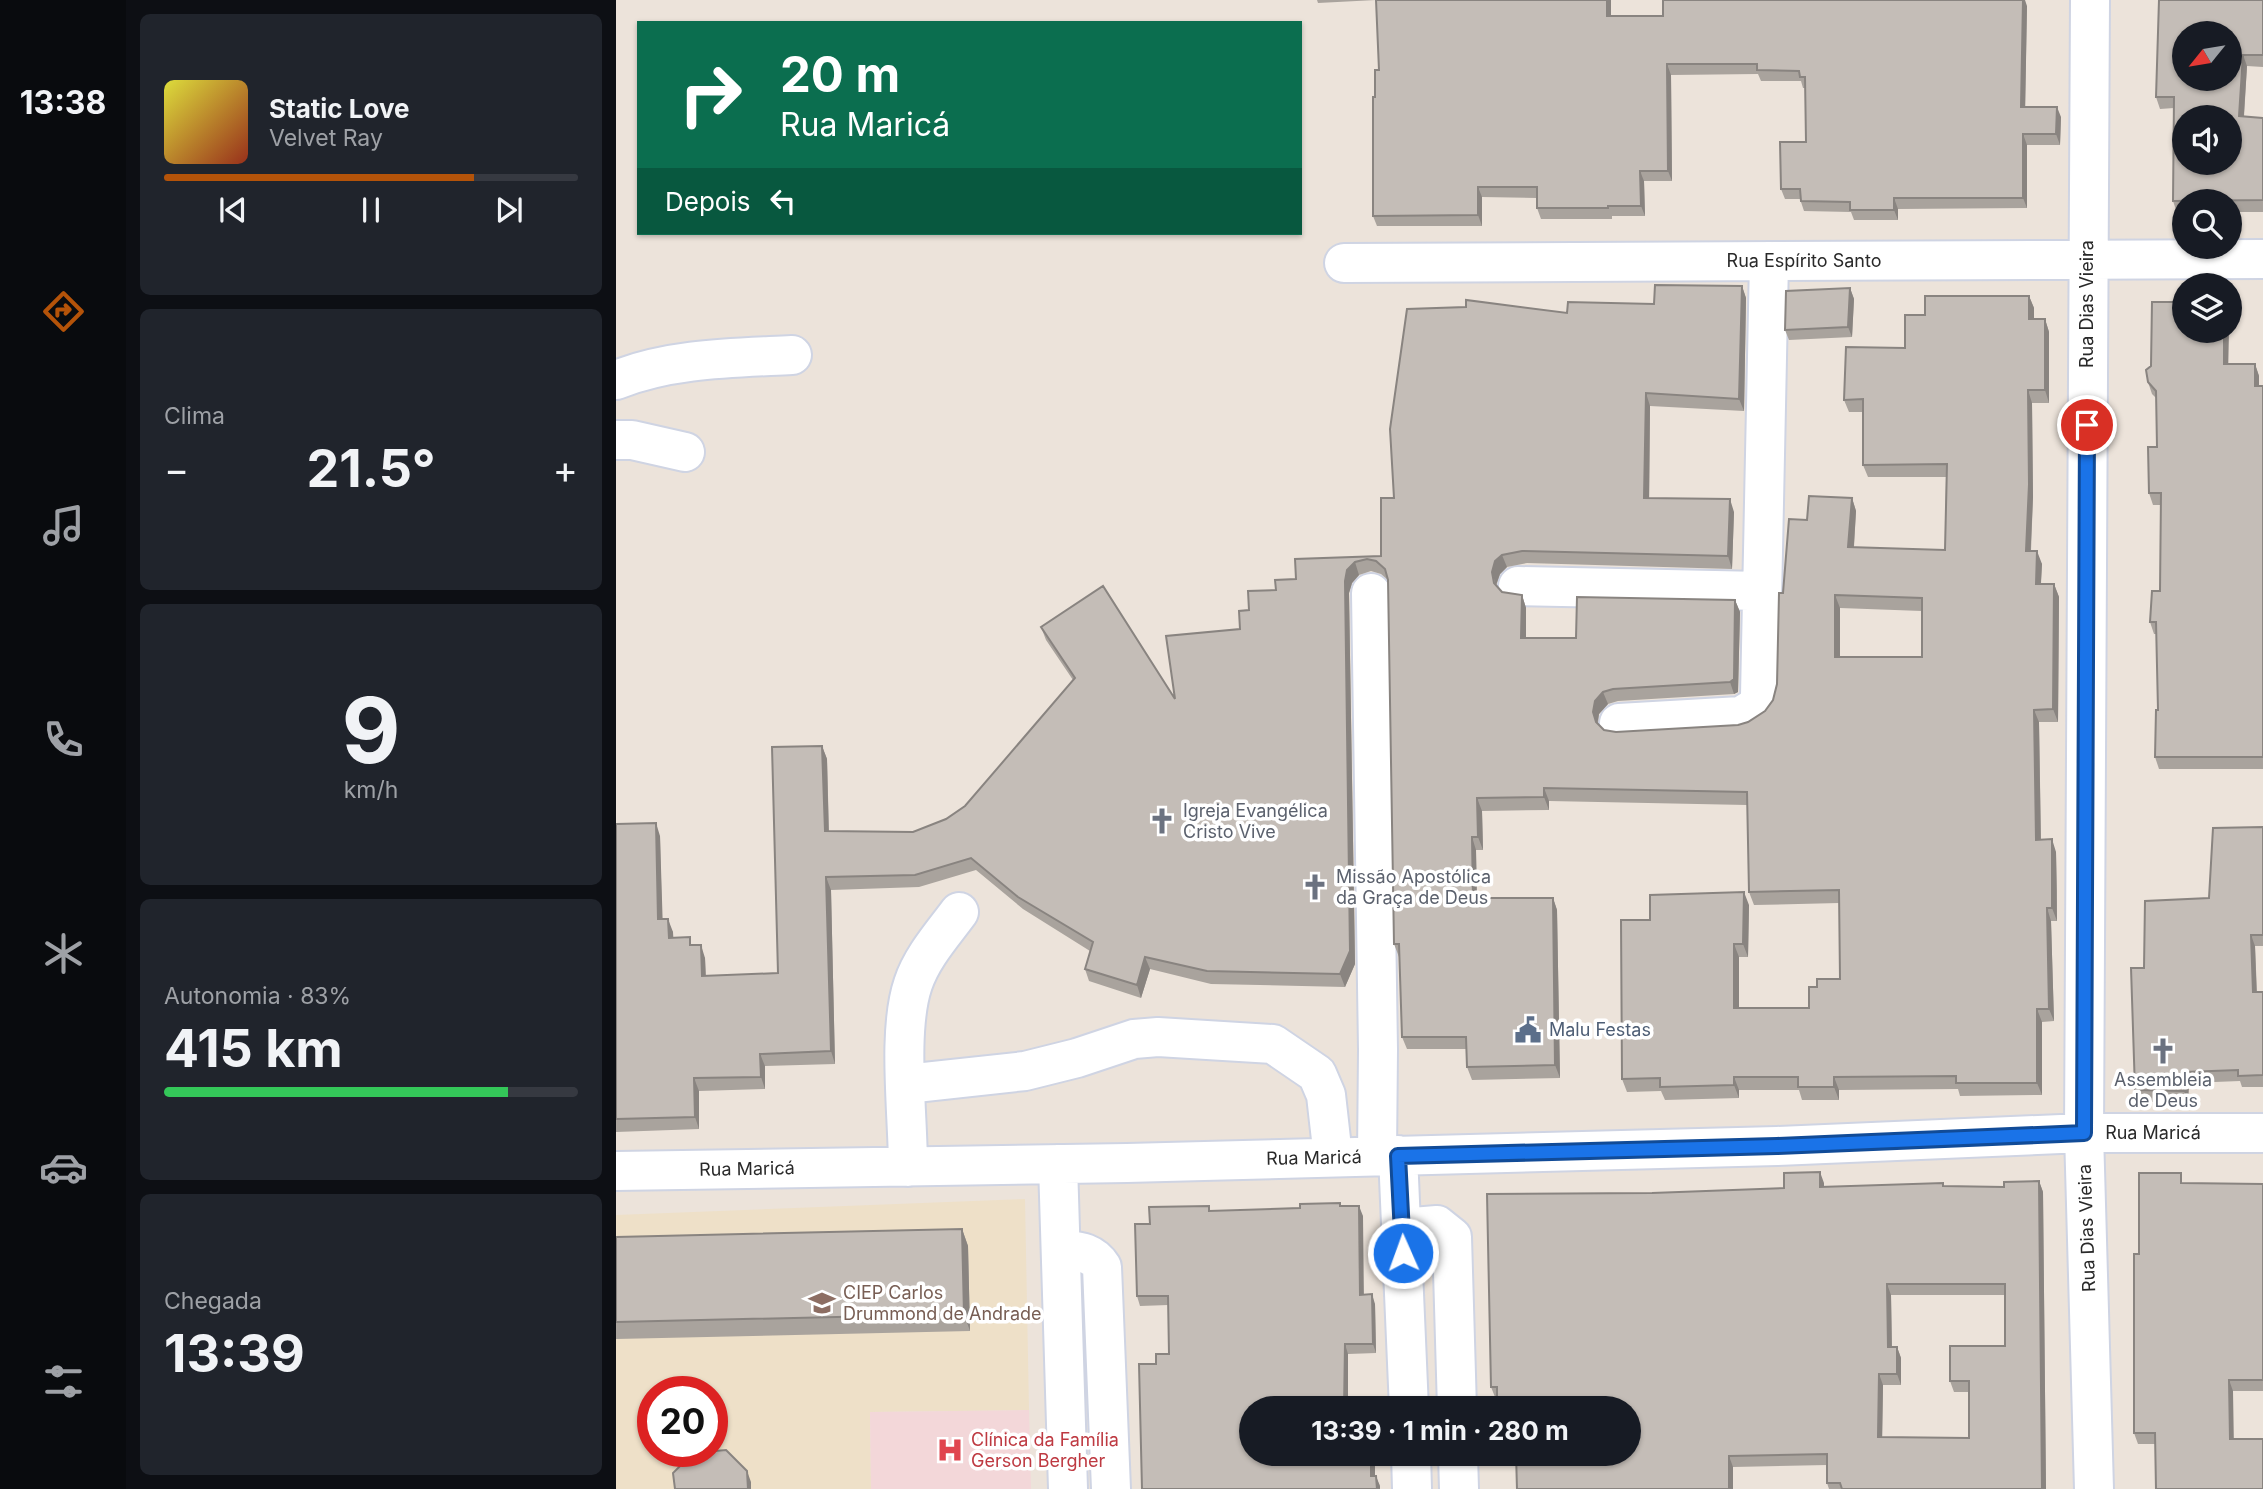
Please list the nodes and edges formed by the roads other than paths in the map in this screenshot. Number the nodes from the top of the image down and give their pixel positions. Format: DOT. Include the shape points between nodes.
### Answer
graph roads {
  1 [pos="2090,0"];
  2 [pos="2263,259"];
  3 [pos="1769,261"];
  4 [pos="2088,261"];
  5 [pos="1344,263"];
  6 [pos="792,355"];
  7 [pos="616,380"];
  8 [pos="616,440"];
  9 [pos="685,452"];
  10 [pos="1518,586"];
  11 [pos="1762,591"];
  12 [pos="1371,593"];
  13 [pos="1619,723"];
  14 [pos="960,912"];
  15 [pos="906,1084"];
  16 [pos="2084,1133"];
  17 [pos="2263,1133"];
  18 [pos="1388,1156"];
  19 [pos="1333,1157"];
  20 [pos="1058,1164"];
  21 [pos="908,1167"];
  22 [pos="616,1171"];
  23 [pos="1401,1227"];
  24 [pos="1060,1249"];
  25 [pos="1408,1396"];
  26 [pos="1457,1396"];
  27 [pos="1411,1466"];
  28 [pos="1458,1466"];
  29 [pos="1068,1489"];
  30 [pos="1111,1489"];
  31 [pos="1412,1489"];
  32 [pos="1459,1489"];
  33 [pos="2094,1489"];
  1 -- 4 [label="street, Rua Dias Vieira"];
  2 -- 4 [label="street, Rua Espírito Santo"];
  3 -- 4 [label="street, Rua Espírito Santo"];
  3 -- 5 [label="street, Rua Espírito Santo"];
  3 -- 11 [label="street"];
  4 -- 16 [label="street, Rua Dias Vieira"];
  6 -- 7 [label="street" via="712,359 639,371"];
  8 -- 9 [label="street"];
  10 -- 11 [label="street"];
  11 -- 13 [label="street" via="1757,706 1741,716"];
  12 -- 18 [label="street" via="1378,1050"];
  14 -- 15 [label="street" via="929,953 913,984 905,1035"];
  15 -- 19 [label="street" via="1025,1071 1134,1039 1273,1044 1317,1074 1326,1095"];
  15 -- 21 [label="street"];
  16 -- 17 [label="street, Rua Maricá"];
  16 -- 18 [label="street, Rua Maricá"];
  16 -- 33 [label="street, Rua Dias Vieira"];
  18 -- 19 [label="street, Rua Maricá"];
  18 -- 23 [label="street"];
  19 -- 20 [label="street, Rua Maricá"];
  20 -- 21 [label="street, Rua Maricá"];
  20 -- 24 [label="street"];
  21 -- 22 [label="street, Rua Maricá"];
  23 -- 25 [label="street"];
  23 -- 26 [label="street" via="1437,1226 1452,1237"];
  24 -- 29 [label="street"];
  24 -- 30 [label="street" via="1087,1253 1102,1267"];
  27 -- 31 [label="street"];
  28 -- 32 [label="street"];
}
